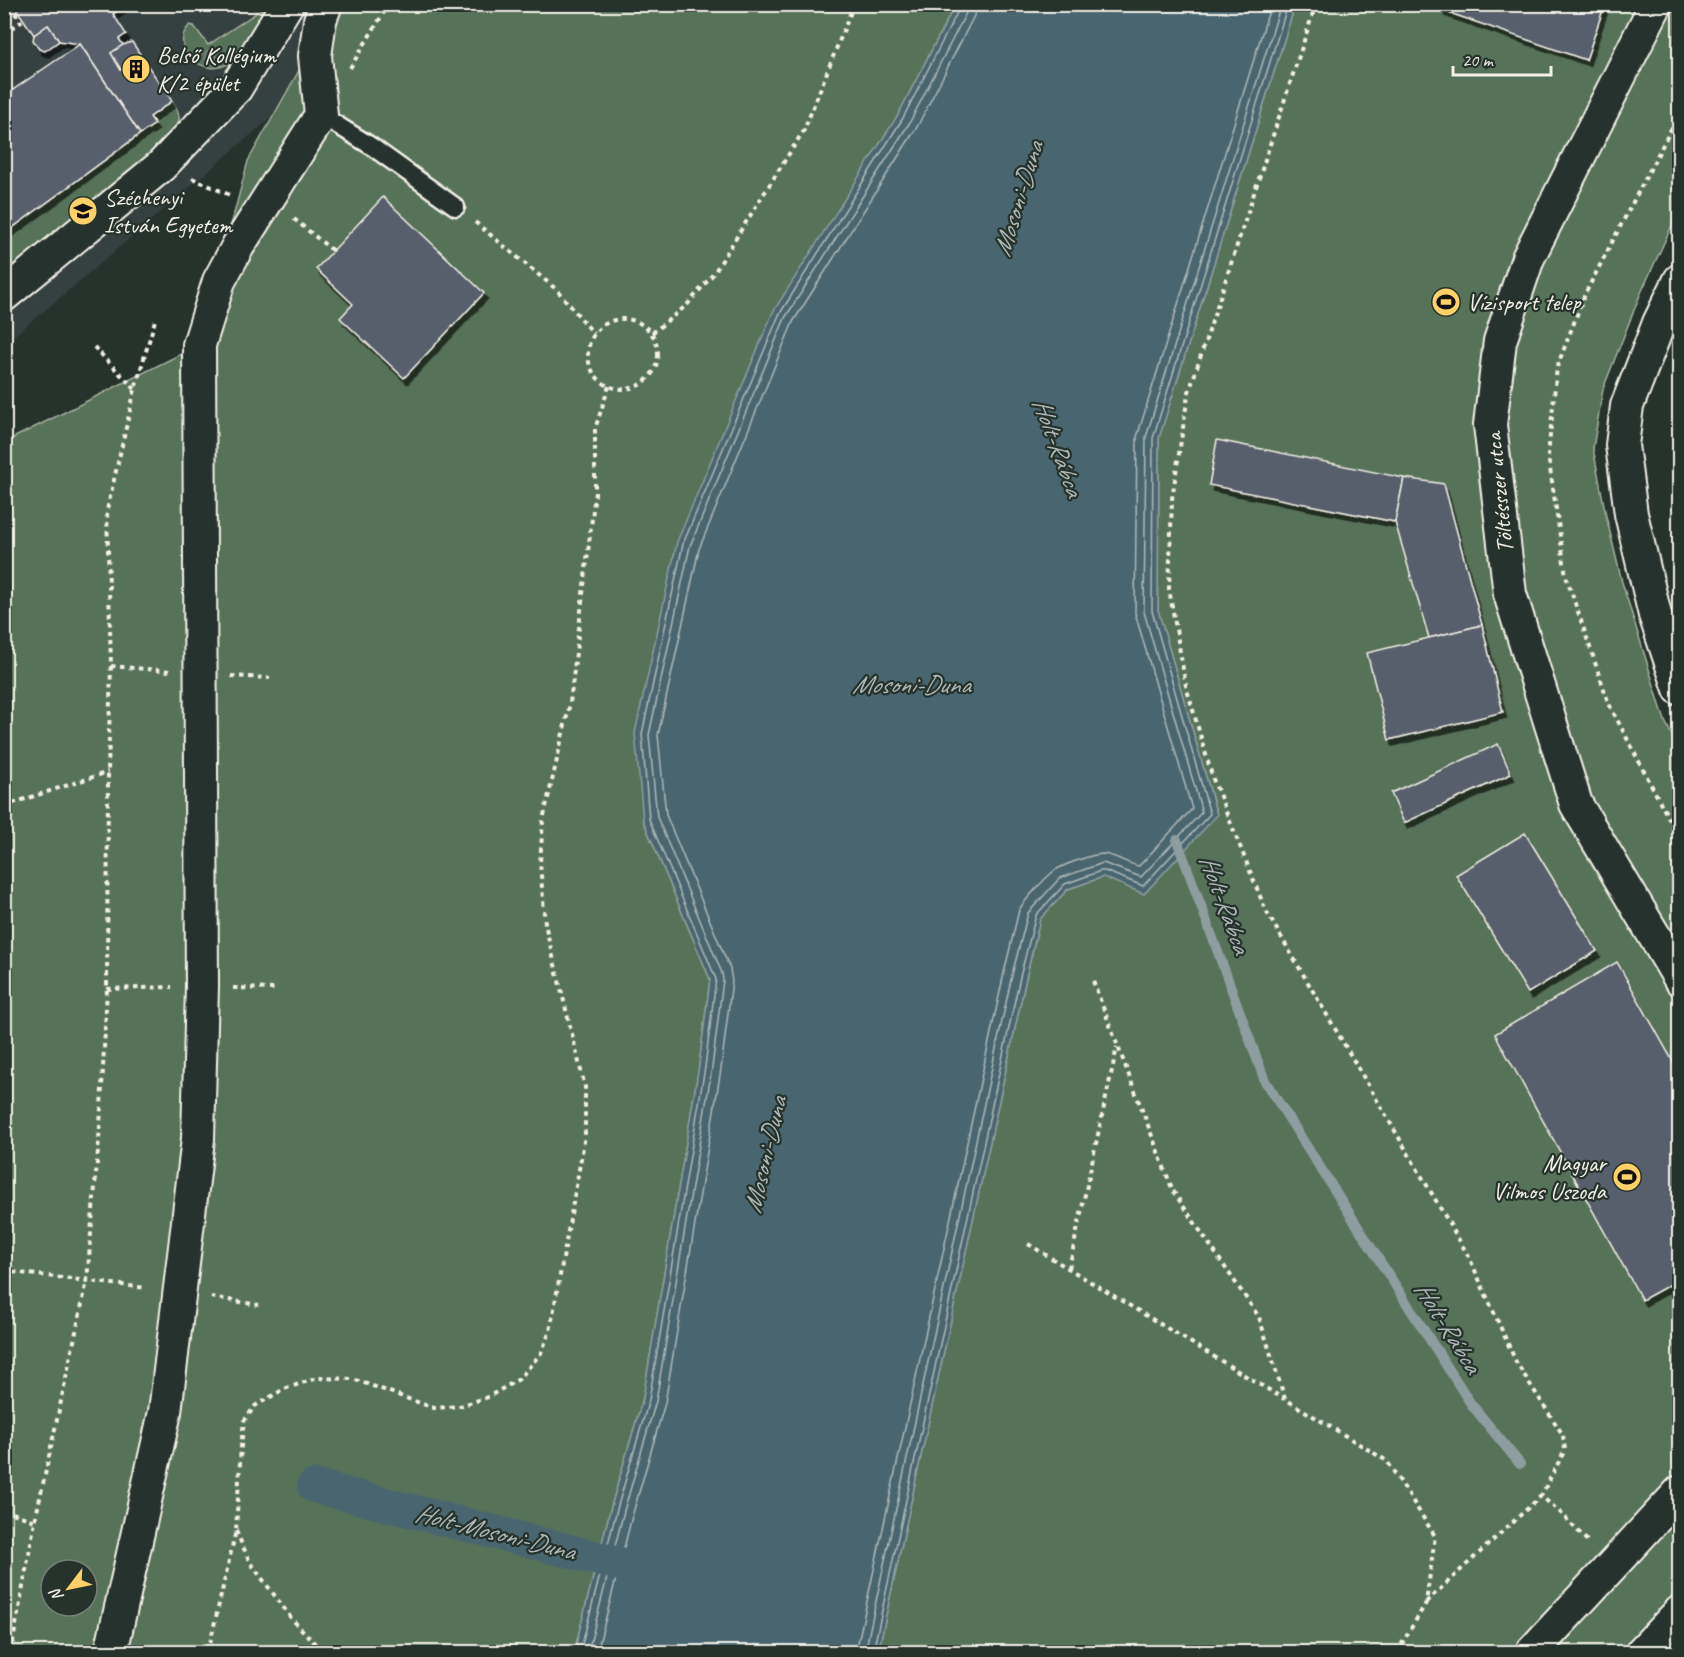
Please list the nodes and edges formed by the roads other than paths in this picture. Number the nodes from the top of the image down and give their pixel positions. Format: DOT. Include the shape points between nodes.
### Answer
graph roads {
  1 [pos="286,4"];
  2 [pos="326,4"];
  3 [pos="1656,4"];
  4 [pos="321,115"];
  5 [pos="456,207"];
  6 [pos="1680,280"];
  7 [pos="4,295"];
  8 [pos="1680,689"];
  9 [pos="1680,979"];
  10 [pos="1671,1501"];
  11 [pos="1680,1612"];
  12 [pos="111,1653"];
  13 [pos="1532,1653"];
  14 [pos="1642,1653"];
  1 -- 7 [label="street" via="236,88 161,166"];
  2 -- 4 [label="street" via="315,56"];
  3 -- 9 [label="street, Töltésszer utca" via="1528,258 1500,341 1490,424 1510,594 1576,804"];
  4 -- 5 [label="lane"];
  4 -- 12 [label="street" via="219,281 199,345 202,986 198,1139 165,1412"];
  6 -- 8 [label="street" via="1627,406 1622,445 1634,525 1655,615"];
  10 -- 13 [label="street"];
  11 -- 14 [label="street"];
}
